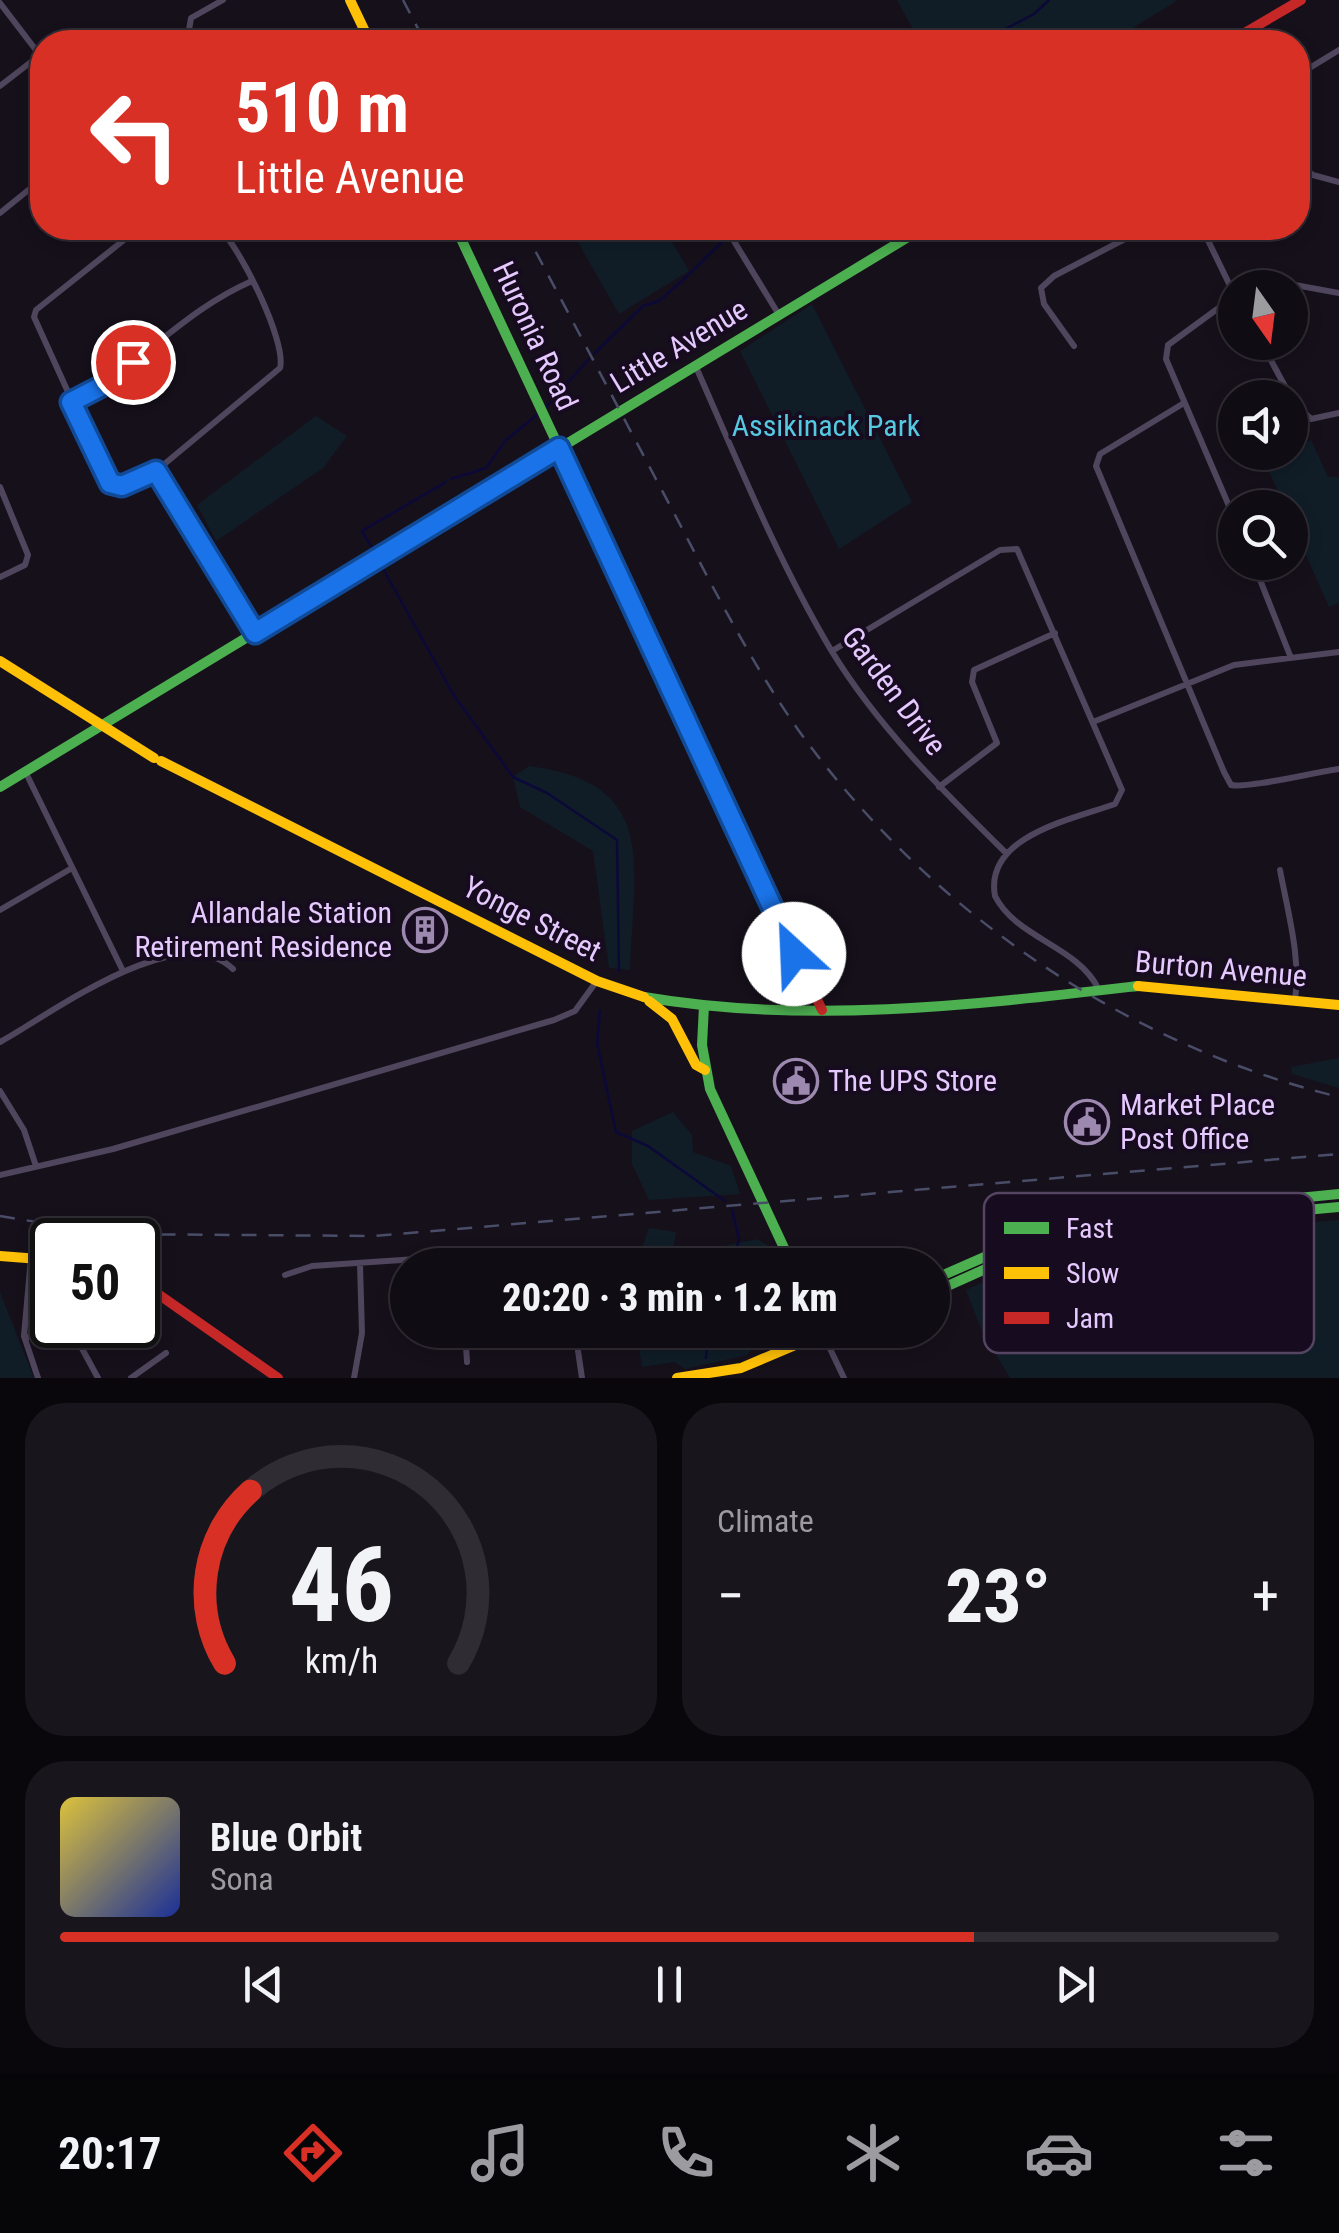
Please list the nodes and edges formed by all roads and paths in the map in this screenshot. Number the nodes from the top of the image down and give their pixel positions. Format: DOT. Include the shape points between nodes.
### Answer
graph roads {
  1 [pos="8,0"];
  2 [pos="223,0"];
  3 [pos="350,0"];
  4 [pos="1301,0"];
  5 [pos="0,4"];
  6 [pos="189,30"];
  7 [pos="364,30"];
  8 [pos="1251,30"];
  9 [pos="30,42"];
  10 [pos="1339,50"];
  11 [pos="30,64"];
  12 [pos="1310,68"];
  13 [pos="0,86"];
  14 [pos="1310,174"];
  15 [pos="1339,182"];
  16 [pos="30,188"];
  17 [pos="0,212"];
  18 [pos="124,240"];
  19 [pos="230,240"];
  20 [pos="462,240"];
  21 [pos="733,240"];
  22 [pos="903,240"];
  23 [pos="1123,240"];
  24 [pos="1208,240"];
  25 [pos="1222,270"];
  26 [pos="252,281"];
  27 [pos="1308,287"];
  28 [pos="1339,293"];
  29 [pos="1218,308"];
  30 [pos="779,315"];
  31 [pos="1074,346"];
  32 [pos="1271,360"];
  33 [pos="695,366"];
  34 [pos="71,402"];
  35 [pos="1184,403"];
  36 [pos="1339,413"];
  37 [pos="559,448"];
  38 [pos="156,471"];
  39 [pos="0,487"];
  40 [pos="1222,490"];
  41 [pos="0,577"];
  42 [pos="1261,580"];
  43 [pos="255,633"];
  44 [pos="1054,633"];
  45 [pos="832,651"];
  46 [pos="1339,652"];
  47 [pos="1291,658"];
  48 [pos="0,660"];
  49 [pos="1186,682"];
  50 [pos="1093,722"];
  51 [pos="102,726"];
  52 [pos="1339,770"];
  53 [pos="25,771"];
  54 [pos="0,787"];
  55 [pos="939,787"];
  56 [pos="1006,854"];
  57 [pos="72,868"];
  58 [pos="1280,870"];
  59 [pos="0,910"];
  60 [pos="233,969"];
  61 [pos="122,971"];
  62 [pos="597,981"];
  63 [pos="1098,988"];
  64 [pos="644,997"];
  65 [pos="1295,1000"];
  66 [pos="1339,1004"];
  67 [pos="704,1006"];
  68 [pos="822,1010"];
  69 [pos="0,1042"];
  70 [pos="705,1070"];
  71 [pos="0,1091"];
  72 [pos="36,1166"];
  73 [pos="0,1174"];
  74 [pos="1339,1194"];
  75 [pos="1314,1196"];
  76 [pos="1339,1207"];
  77 [pos="1314,1209"];
  78 [pos="784,1248"];
  79 [pos="0,1256"];
  80 [pos="984,1257"];
  81 [pos="30,1258"];
  82 [pos="390,1263"];
  83 [pos="360,1264"];
  84 [pos="30,1269"];
  85 [pos="984,1270"];
  86 [pos="950,1272"];
  87 [pos="285,1275"];
  88 [pos="950,1285"];
  89 [pos="160,1295"];
  90 [pos="24,1336"];
  91 [pos="466,1348"];
  92 [pos="578,1348"];
  93 [pos="788,1348"];
  94 [pos="832,1348"];
  95 [pos="166,1354"];
  96 [pos="467,1362"];
  97 [pos="38,1378"];
  98 [pos="98,1378"];
  99 [pos="131,1378"];
  100 [pos="278,1378"];
  101 [pos="354,1378"];
  102 [pos="582,1378"];
  103 [pos="677,1378"];
  104 [pos="844,1378"];
  1 -- 5 [label="street"];
  2 -- 6 [label="street" via="191,18"];
  3 -- 7 [label="main road"];
  4 -- 8 [label="main road"];
  5 -- 9 [label="street"];
  10 -- 12 [label="street"];
  11 -- 13 [label="street"];
  14 -- 15 [label="street"];
  16 -- 17 [label="street"];
  18 -- 34 [label="street" via="35,313"];
  19 -- 26 [label="street"];
  20 -- 37 [label="main road, Huronia Road"];
  21 -- 30 [label="street"];
  22 -- 30 [label="main road, Little Avenue"];
  23 -- 31 [label="street" via="1040,288"];
  24 -- 25 [label="street"];
  26 -- 34 [label="street" via="202,304 110,380"];
  26 -- 38 [label="street" via="281,350 280,368"];
  27 -- 28 [label="street"];
  29 -- 35 [label="street" via="1168,344 1166,358"];
  30 -- 33 [label="main road, Little Avenue"];
  32 -- 36 [label="street" via="1311,418"];
  33 -- 37 [label="main road, Little Avenue"];
  33 -- 45 [label="street, Garden Drive"];
  34 -- 38 [label="street" via="110,483 122,486"];
  35 -- 40 [label="street"];
  35 -- 49 [label="street" via="1100,454 1096,466"];
  37 -- 43 [label="main road, Little Avenue"];
  37 -- 68 [label="main road, Huronia Road"];
  38 -- 43 [label="street"];
  39 -- 41 [label="street" via="28,555 25,565"];
  42 -- 47 [label="street"];
  43 -- 51 [label="main road, Little Avenue"];
  44 -- 45 [label="street" via="1020,554 1005,547"];
  44 -- 50 [label="street"];
  44 -- 55 [label="street" via="974,670 972,682 996,742"];
  45 -- 55 [label="street, Garden Drive"];
  46 -- 47 [label="street"];
  47 -- 49 [label="street" via="1234,665"];
  48 -- 51 [label="main road, Yonge Street"];
  49 -- 50 [label="street"];
  49 -- 52 [label="street" via="1231,784 1242,788"];
  50 -- 56 [label="street" via="1121,785 1120,800 1028,837"];
  51 -- 53 [label="main road, Little Avenue"];
  51 -- 62 [label="main road, Yonge Street"];
  53 -- 54 [label="main road, Little Avenue"];
  53 -- 57 [label="street"];
  55 -- 56 [label="street, Garden Drive"];
  56 -- 63 [label="street" via="994,881 1000,905 1089,970"];
  57 -- 59 [label="street"];
  57 -- 61 [label="street"];
  58 -- 65 [label="street" via="1298,962"];
  60 -- 61 [label="street" via="174,954"];
  61 -- 69 [label="street"];
  62 -- 64 [label="main road, Yonge Street"];
  62 -- 72 [label="street" via="574,1010 554,1020"];
  63 -- 65 [label="main road, Burton Avenue" via="1149,984"];
  63 -- 68 [label="main road, Yonge Street" via="951,1008"];
  64 -- 67 [label="main road, Yonge Street"];
  64 -- 70 [label="main road" via="672,1019"];
  65 -- 66 [label="main road, Burton Avenue"];
  67 -- 68 [label="main road, Yonge Street"];
  67 -- 70 [label="main road"];
  70 -- 78 [label="main road"];
  71 -- 72 [label="street"];
  72 -- 73 [label="street"];
  74 -- 75 [label="main road"];
  76 -- 77 [label="main road"];
  79 -- 81 [label="main road"];
  80 -- 86 [label="main road"];
  82 -- 83 [label="street"];
  83 -- 87 [label="street"];
  83 -- 101 [label="street" via="362,1333"];
  84 -- 90 [label="street"];
  85 -- 88 [label="main road"];
  89 -- 100 [label="main road"];
  90 -- 97 [label="street"];
  90 -- 98 [label="street" via="78,1344"];
  91 -- 96 [label="street"];
  92 -- 102 [label="street"];
  93 -- 103 [label="main road" via="741,1368"];
  94 -- 104 [label="street"];
  95 -- 99 [label="street"];
}
